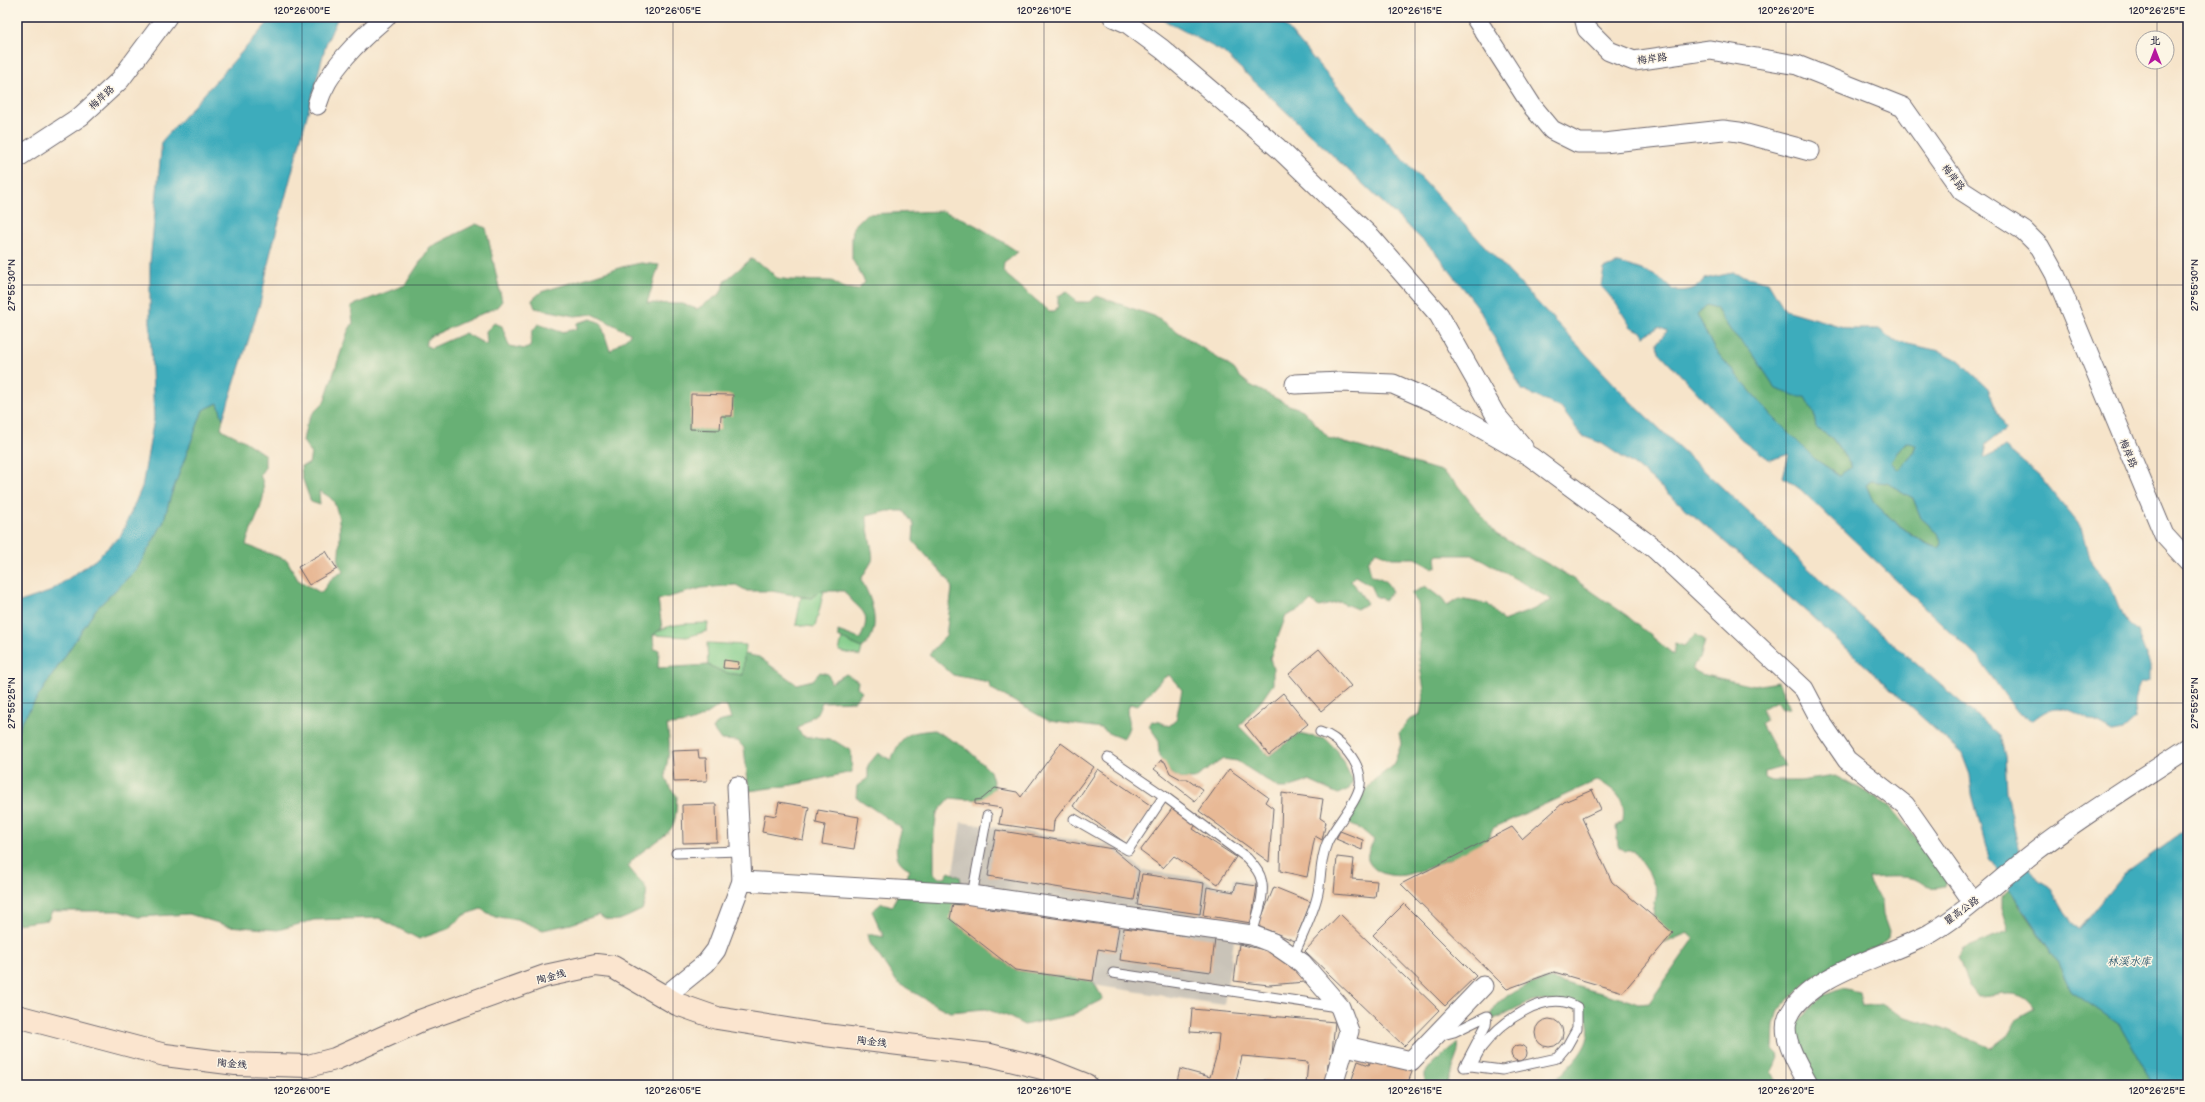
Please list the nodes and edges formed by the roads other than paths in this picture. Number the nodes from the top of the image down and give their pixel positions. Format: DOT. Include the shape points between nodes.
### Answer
graph roads {
  1 [pos="167,17"];
  2 [pos="386,17"];
  3 [pos="1113,17"];
  4 [pos="1475,17"];
  5 [pos="1584,17"];
  6 [pos="317,105"];
  7 [pos="1810,151"];
  8 [pos="17,158"];
  9 [pos="1295,384"];
  10 [pos="1531,457"];
  11 [pos="2188,561"];
  12 [pos="1320,732"];
  13 [pos="2188,748"];
  14 [pos="1108,758"];
  15 [pos="736,786"];
  16 [pos="1164,796"];
  17 [pos="987,816"];
  18 [pos="1074,818"];
  19 [pos="740,851"];
  20 [pos="676,852"];
  21 [pos="742,881"];
  22 [pos="972,895"];
  23 [pos="1973,902"];
  24 [pos="1252,935"];
  25 [pos="1293,957"];
  26 [pos="1113,973"];
  27 [pos="1483,986"];
  28 [pos="664,997"];
  29 [pos="1340,1007"];
  30 [pos="17,1016"];
  31 [pos="1434,1038"];
  32 [pos="1346,1046"];
  33 [pos="1471,1066"];
  34 [pos="1086,1085"];
  35 [pos="1333,1085"];
  36 [pos="1809,1085"];
  1 -- 8 [label="street, 梅岸路" via="114,85 81,116"];
  2 -- 6 [label="street" via="341,62 326,83"];
  3 -- 10 [label="street" via="1126,23 1174,59 1278,148 1371,237 1439,315 1495,414"];
  4 -- 7 [label="street" via="1532,106 1552,130 1578,143 1604,143 1723,130"];
  5 -- 11 [label="street, 梅岸路" via="1587,29 1609,51 1634,61 1717,51 1797,65 1903,107 1962,190 2024,231 2040,247 2055,274 2164,535"];
  9 -- 10 [label="street" via="1393,384 1439,404"];
  10 -- 23 [label="street" via="1656,549 1804,689 1823,725 1847,760 1905,805"];
  12 -- 25 [label="lane" via="1341,743 1352,758 1360,785 1354,799 1335,827 1321,859 1317,897"];
  13 -- 23 [label="street, 瞿高公路" via="2036,851"];
  14 -- 16 [label="lane"];
  15 -- 19 [label="street"];
  16 -- 18 [label="lane" via="1128,850"];
  16 -- 24 [label="lane" via="1247,858 1257,869 1261,879 1261,897"];
  17 -- 22 [label="lane"];
  19 -- 20 [label="lane"];
  19 -- 21 [label="street"];
  21 -- 22 [label="street"];
  21 -- 28 [label="street" via="716,950 706,963"];
  22 -- 24 [label="street"];
  23 -- 36 [label="street, 瞿高公路" via="1931,932 1830,977 1813,988 1793,1010 1788,1019 1787,1032 1794,1058"];
  24 -- 25 [label="street" via="1273,943"];
  25 -- 29 [label="street" via="1302,963"];
  26 -- 29 [label="lane"];
  27 -- 31 [label="street"];
  28 -- 30 [label="street, 陶金线" via="613,967 596,965 545,976 417,1022 335,1059 308,1066 236,1064 165,1055"];
  28 -- 34 [label="street, 陶金线" via="717,1018 825,1035 990,1055 1046,1069"];
  29 -- 32 [label="street" via="1349,1031"];
  31 -- 32 [label="street" via="1410,1061"];
  31 -- 33 [label="lane" via="1454,1032 1487,1016 1486,1024 1464,1067"];
  32 -- 35 [label="street"];
  33 -- 33 [label="lane" via="1502,1070 1557,1058 1578,1028 1578,1007 1570,1002 1540,1003 1513,1017 1482,1047"];
}
